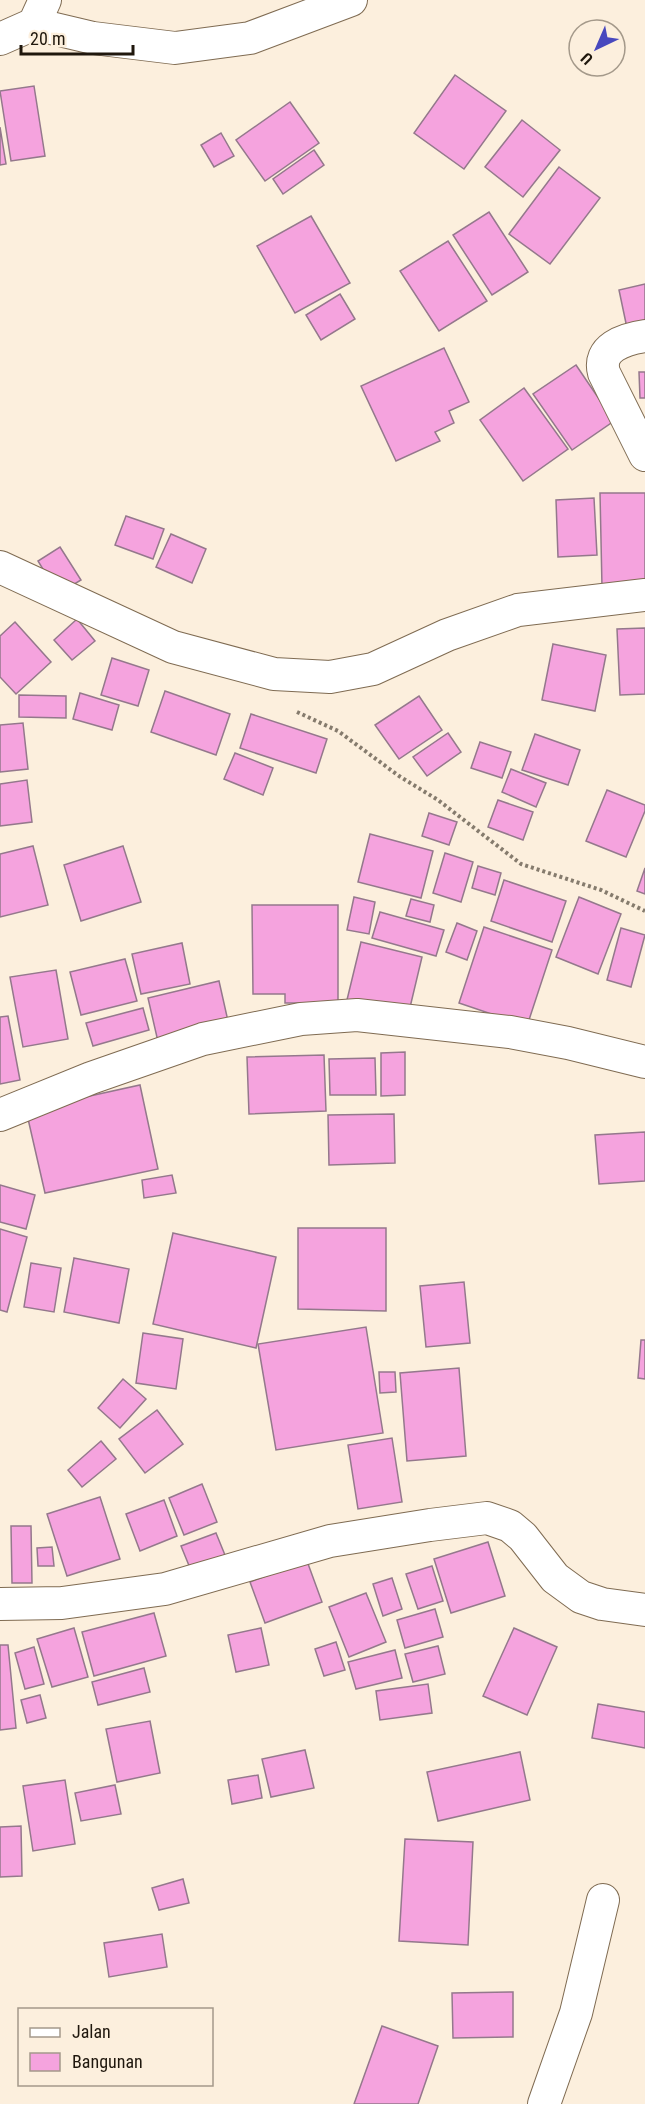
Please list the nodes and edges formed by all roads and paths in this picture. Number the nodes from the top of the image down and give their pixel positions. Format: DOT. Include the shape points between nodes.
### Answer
graph roads {
  1 [pos="351,0"];
  2 [pos="39,12"];
  3 [pos="0,39"];
  4 [pos="645,336"];
  5 [pos="645,455"];
  6 [pos="0,567"];
  7 [pos="645,595"];
  8 [pos="288,707"];
  9 [pos="645,911"];
  10 [pos="645,1062"];
  11 [pos="0,1115"];
  12 [pos="0,1604"];
  13 [pos="645,1610"];
  14 [pos="603,1900"];
  15 [pos="544,2104"];
  1 -- 2 [label="street" via="250,38 175,48 93,38"];
  2 -- 3 [label="street"];
  4 -- 5 [label="street" via="612,348 601,364"];
  6 -- 7 [label="street" via="172,648 274,674 330,677 373,669 447,635 518,610"];
  8 -- 9 [label="path" via="338,731 521,864 601,890"];
  10 -- 11 [label="street" via="510,1032 357,1015 301,1018 203,1039"];
  12 -- 13 [label="street" via="62,1603 165,1589 330,1541 487,1518 510,1526 523,1537 555,1578 580,1597"];
  14 -- 15 [label="street" via="582,1993"];
}
